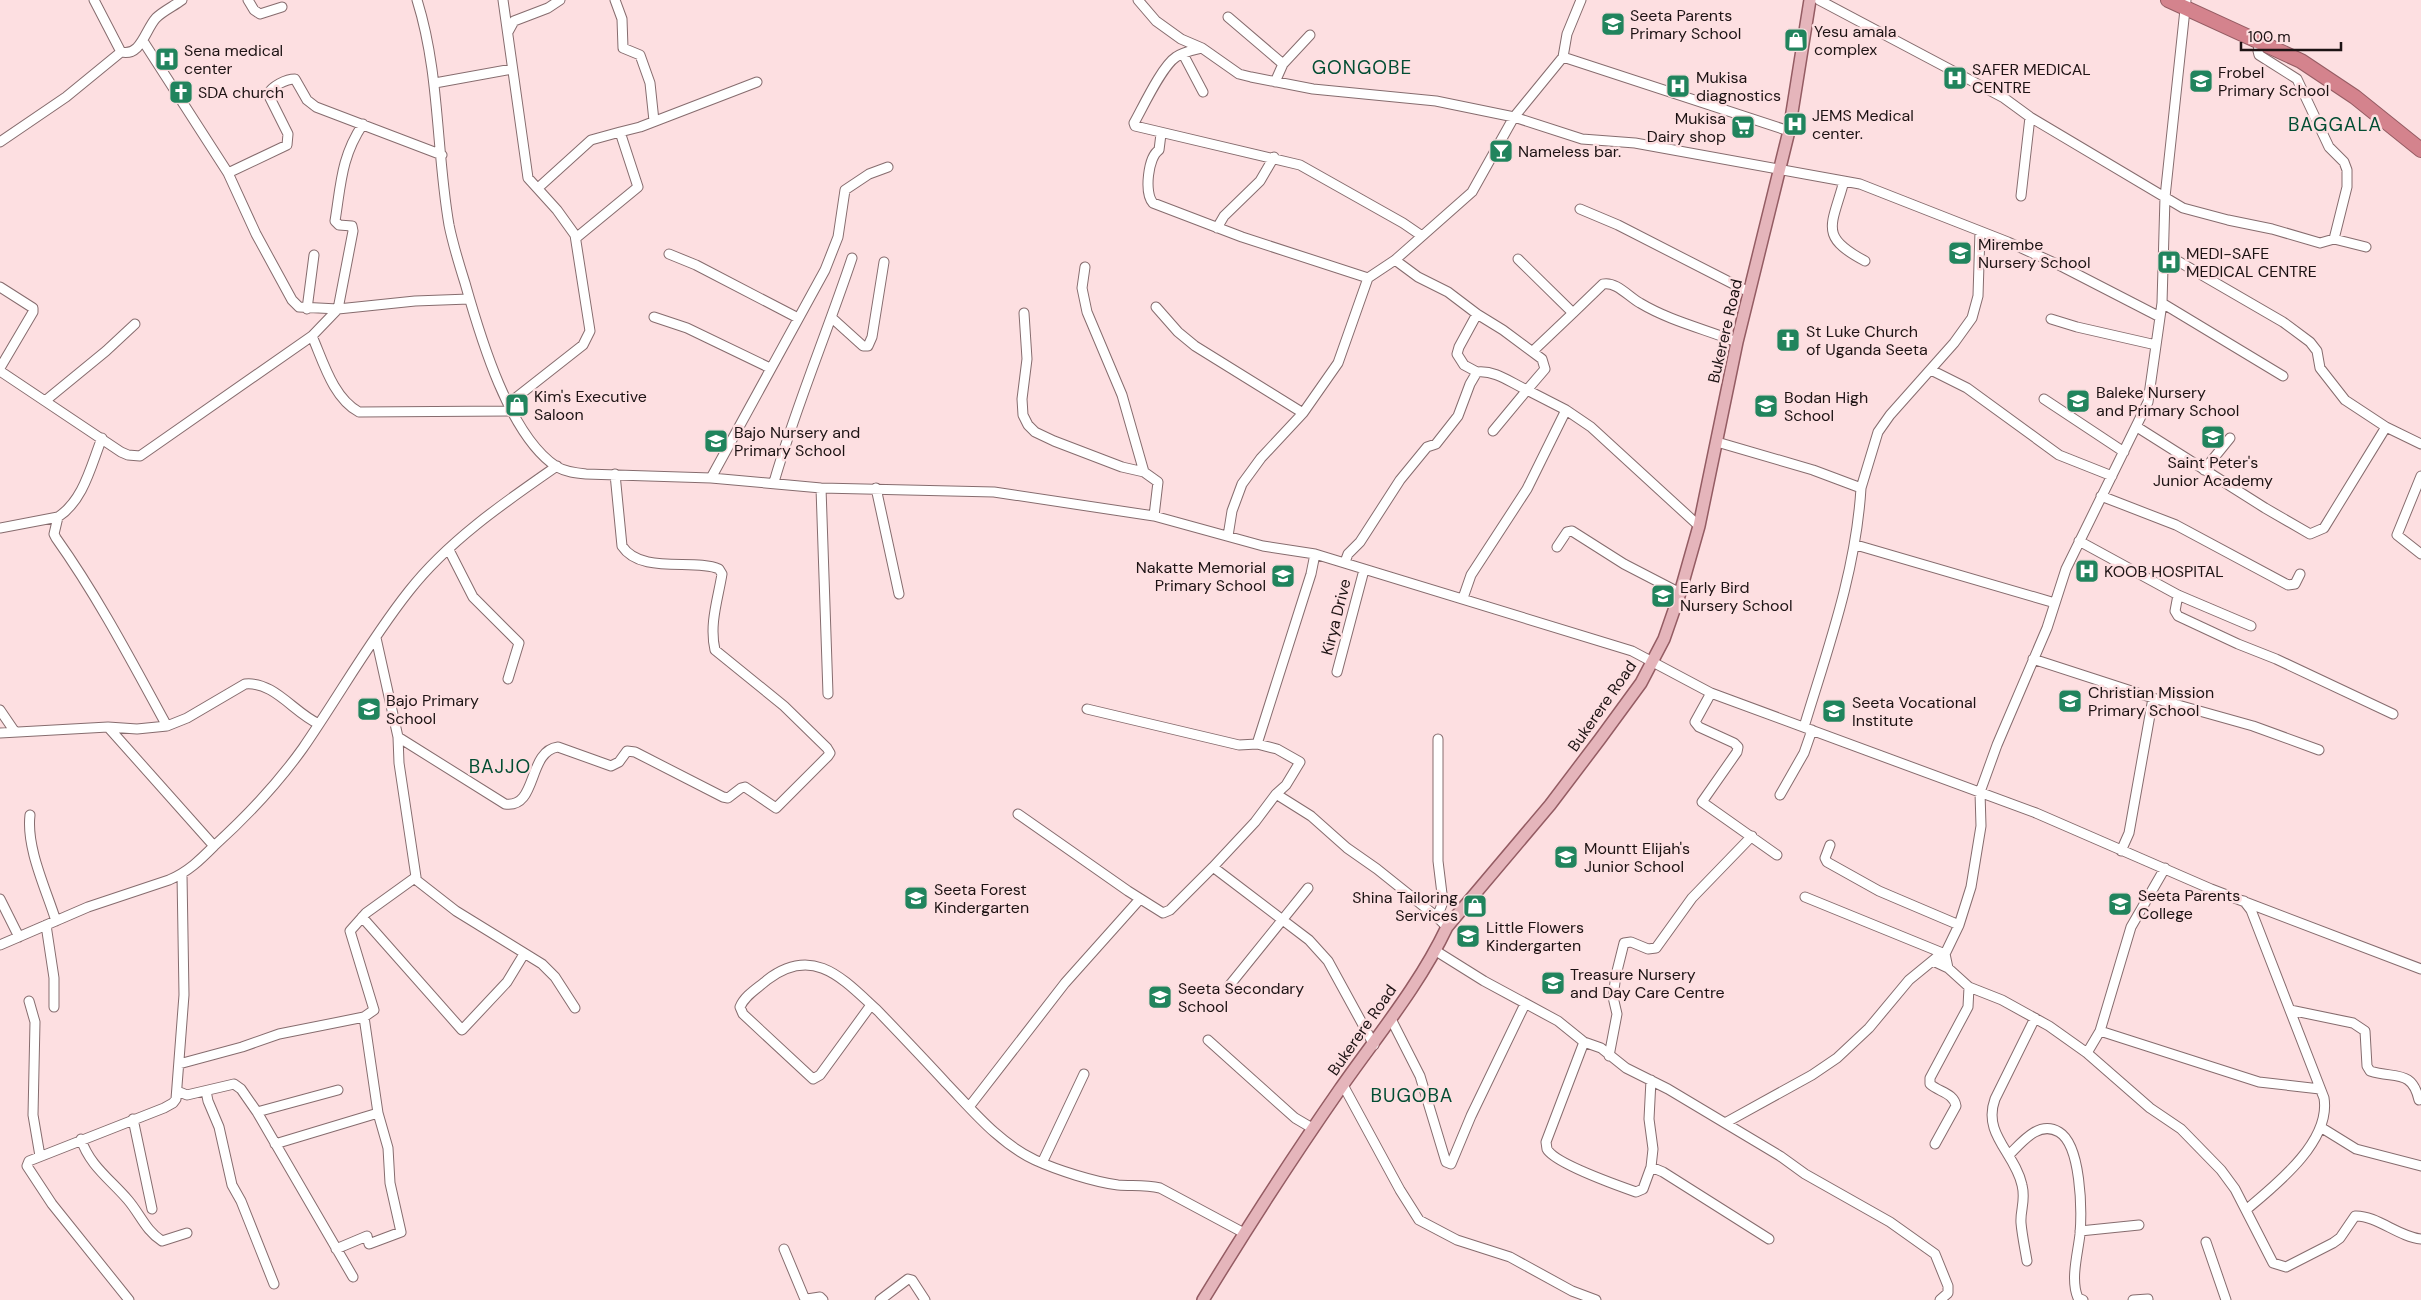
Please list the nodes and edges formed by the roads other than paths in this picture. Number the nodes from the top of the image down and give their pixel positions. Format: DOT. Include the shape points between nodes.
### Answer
graph roads {
  1 [pos="94,0"];
  2 [pos="182,0"];
  3 [pos="248,0"];
  4 [pos="417,0"];
  5 [pos="503,0"];
  6 [pos="560,0"];
  7 [pos="615,0"];
  8 [pos="1138,0"];
  9 [pos="1581,0"];
  10 [pos="1810,0"];
  11 [pos="1819,0"];
  12 [pos="2168,0"];
  13 [pos="2186,4"];
  14 [pos="282,8"];
  15 [pos="1228,17"];
  16 [pos="508,33"];
  17 [pos="1310,35"];
  18 [pos="143,41"];
  19 [pos="2261,41"];
  20 [pos="1202,48"];
  21 [pos="121,52"];
  22 [pos="1183,54"];
  23 [pos="1562,57"];
  24 [pos="1283,64"];
  25 [pos="512,69"];
  26 [pos="757,82"];
  27 [pos="1275,82"];
  28 [pos="435,83"];
  29 [pos="1203,92"];
  30 [pos="1514,117"];
  31 [pos="2030,117"];
  32 [pos="654,121"];
  33 [pos="362,124"];
  34 [pos="1789,131"];
  35 [pos="620,132"];
  36 [pos="1161,134"];
  37 [pos="0,142"];
  38 [pos="2421,150"];
  39 [pos="442,155"];
  40 [pos="1274,157"];
  41 [pos="888,167"];
  42 [pos="1778,169"];
  43 [pos="228,172"];
  44 [pos="1844,181"];
  45 [pos="538,188"];
  46 [pos="2021,196"];
  47 [pos="2165,198"];
  48 [pos="1580,209"];
  49 [pos="1217,228"];
  50 [pos="1980,231"];
  51 [pos="1422,236"];
  52 [pos="576,238"];
  53 [pos="2334,239"];
  54 [pos="2366,248"];
  55 [pos="2164,253"];
  56 [pos="669,254"];
  57 [pos="314,256"];
  58 [pos="852,258"];
  59 [pos="1518,258"];
  60 [pos="1396,260"];
  61 [pos="1864,261"];
  62 [pos="884,262"];
  63 [pos="1084,267"];
  64 [pos="1368,278"];
  65 [pos="0,287"];
  66 [pos="1749,292"];
  67 [pos="469,299"];
  68 [pos="2162,303"];
  69 [pos="1156,308"];
  70 [pos="307,309"];
  71 [pos="338,309"];
  72 [pos="1024,313"];
  73 [pos="1573,313"];
  74 [pos="1477,314"];
  75 [pos="654,317"];
  76 [pos="2160,317"];
  77 [pos="798,318"];
  78 [pos="832,318"];
  79 [pos="2051,319"];
  80 [pos="135,324"];
  81 [pos="312,336"];
  82 [pos="1737,342"];
  83 [pos="2156,345"];
  84 [pos="1533,351"];
  85 [pos="770,368"];
  86 [pos="0,369"];
  87 [pos="1930,370"];
  88 [pos="1477,372"];
  89 [pos="2283,376"];
  90 [pos="1528,390"];
  91 [pos="2044,399"];
  92 [pos="44,401"];
  93 [pos="510,408"];
  94 [pos="1566,410"];
  95 [pos="1303,412"];
  96 [pos="2137,427"];
  97 [pos="2386,427"];
  98 [pos="1493,430"];
  99 [pos="102,438"];
  100 [pos="2230,438"];
  101 [pos="1717,442"];
  102 [pos="2421,444"];
  103 [pos="2124,452"];
  104 [pos="557,466"];
  105 [pos="2204,470"];
  106 [pos="1144,472"];
  107 [pos="615,474"];
  108 [pos="2112,476"];
  109 [pos="2421,476"];
  110 [pos="711,478"];
  111 [pos="774,482"];
  112 [pos="821,488"];
  113 [pos="876,488"];
  114 [pos="1860,488"];
  115 [pos="2101,496"];
  116 [pos="58,516"];
  117 [pos="1154,516"];
  118 [pos="1699,526"];
  119 [pos="0,528"];
  120 [pos="1228,536"];
  121 [pos="2079,541"];
  122 [pos="1856,545"];
  123 [pos="1557,547"];
  124 [pos="449,550"];
  125 [pos="1315,554"];
  126 [pos="2421,554"];
  127 [pos="1345,562"];
  128 [pos="1364,570"];
  129 [pos="2300,574"];
  130 [pos="1680,593"];
  131 [pos="899,594"];
  132 [pos="2178,595"];
  133 [pos="1463,598"];
  134 [pos="2055,603"];
  135 [pos="2251,626"];
  136 [pos="376,638"];
  137 [pos="2034,659"];
  138 [pos="1651,662"];
  139 [pos="1338,672"];
  140 [pos="508,679"];
  141 [pos="1711,693"];
  142 [pos="828,694"];
  143 [pos="2153,698"];
  144 [pos="1087,709"];
  145 [pos="0,710"];
  146 [pos="2393,714"];
  147 [pos="319,724"];
  148 [pos="167,726"];
  149 [pos="108,727"];
  150 [pos="1808,728"];
  151 [pos="15,732"];
  152 [pos="0,733"];
  153 [pos="398,736"];
  154 [pos="1438,739"];
  155 [pos="1258,744"];
  156 [pos="2319,750"];
  157 [pos="1980,792"];
  158 [pos="1276,794"];
  159 [pos="1780,795"];
  160 [pos="1018,814"];
  161 [pos="30,815"];
  162 [pos="1752,836"];
  163 [pos="1830,845"];
  164 [pos="214,846"];
  165 [pos="2122,851"];
  166 [pos="1778,855"];
  167 [pos="1213,867"];
  168 [pos="2165,868"];
  169 [pos="182,875"];
  170 [pos="415,879"];
  171 [pos="1308,888"];
  172 [pos="1805,897"];
  173 [pos="0,899"];
  174 [pos="1140,899"];
  175 [pos="2244,901"];
  176 [pos="1437,916"];
  177 [pos="362,917"];
  178 [pos="1282,919"];
  179 [pos="56,921"];
  180 [pos="46,925"];
  181 [pos="1959,926"];
  182 [pos="1447,928"];
  183 [pos="19,936"];
  184 [pos="0,944"];
  185 [pos="1436,951"];
  186 [pos="524,954"];
  187 [pos="1946,954"];
  188 [pos="1933,962"];
  189 [pos="1948,968"];
  190 [pos="2421,969"];
  191 [pos="1229,986"];
  192 [pos="1969,987"];
  193 [pos="29,1002"];
  194 [pos="1525,1004"];
  195 [pos="871,1005"];
  196 [pos="54,1007"];
  197 [pos="575,1008"];
  198 [pos="2290,1010"];
  199 [pos="364,1017"];
  200 [pos="2035,1018"];
  201 [pos="1392,1019"];
  202 [pos="2100,1031"];
  203 [pos="1208,1040"];
  204 [pos="1584,1042"];
  205 [pos="1374,1045"];
  206 [pos="2087,1053"];
  207 [pos="1610,1056"];
  208 [pos="179,1064"];
  209 [pos="1084,1074"];
  210 [pos="1650,1080"];
  211 [pos="1343,1085"];
  212 [pos="2320,1089"];
  213 [pos="177,1090"];
  214 [pos="338,1090"];
  215 [pos="206,1091"];
  216 [pos="2419,1100"];
  217 [pos="969,1107"];
  218 [pos="257,1112"];
  219 [pos="378,1112"];
  220 [pos="133,1119"];
  221 [pos="1724,1123"];
  222 [pos="1312,1128"];
  223 [pos="2322,1128"];
  224 [pos="81,1139"];
  225 [pos="275,1144"];
  226 [pos="1935,1144"];
  227 [pos="2008,1155"];
  228 [pos="40,1156"];
  229 [pos="1042,1163"];
  230 [pos="2421,1166"];
  231 [pos="1651,1167"];
  232 [pos="152,1209"];
  233 [pos="2247,1209"];
  234 [pos="2139,1225"];
  235 [pos="2080,1231"];
  236 [pos="187,1233"];
  237 [pos="1244,1233"];
  238 [pos="2421,1239"];
  239 [pos="1769,1240"];
  240 [pos="2206,1242"];
  241 [pos="336,1249"];
  242 [pos="784,1250"];
  243 [pos="2027,1262"];
  244 [pos="352,1277"];
  245 [pos="274,1284"];
  246 [pos="2148,1299"];
  247 [pos="129,1300"];
  248 [pos="823,1300"];
  249 [pos="880,1300"];
  250 [pos="925,1300"];
  251 [pos="1203,1300"];
  252 [pos="1596,1300"];
  253 [pos="1940,1300"];
  254 [pos="2083,1300"];
  255 [pos="2133,1300"];
  256 [pos="2226,1300"];
  1 -- 21 [label="street"];
  2 -- 18 [label="street" via="155,19"];
  3 -- 14 [label="street" via="260,14"];
  4 -- 28 [label="street"];
  5 -- 16 [label="street"];
  6 -- 16 [label="street" via="514,21"];
  7 -- 32 [label="street" via="622,19 623,48 640,55 650,83"];
  8 -- 20 [label="street" via="1156,21 1181,39"];
  9 -- 23 [label="street" via="1567,34"];
  10 -- 34 [label="main road, Bukerere Road"];
  11 -- 31 [label="street" via="2004,98"];
  12 -- 13 [label="highway"];
  13 -- 19 [label="highway"];
  13 -- 47 [label="street"];
  15 -- 24 [label="street"];
  16 -- 25 [label="street"];
  17 -- 24 [label="street"];
  18 -- 21 [label="street" via="128,53"];
  18 -- 43 [label="street"];
  19 -- 38 [label="highway" via="2320,72"];
  19 -- 53 [label="street" via="2258,51 2262,57 2297,78 2329,147 2344,162 2347,170 2347,187"];
  20 -- 22 [label="street"];
  20 -- 27 [label="street" via="1240,74"];
  21 -- 37 [label="street" via="66,98"];
  22 -- 29 [label="street"];
  22 -- 36 [label="street" via="1170,64 1134,123 1137,127"];
  23 -- 30 [label="street"];
  23 -- 34 [label="street"];
  24 -- 27 [label="street"];
  25 -- 28 [label="street"];
  25 -- 45 [label="street" via="526,172"];
  26 -- 32 [label="street"];
  27 -- 30 [label="street" via="1436,101"];
  28 -- 39 [label="street"];
  30 -- 42 [label="street" via="1582,139 1635,143"];
  30 -- 51 [label="street" via="1472,192"];
  31 -- 46 [label="street"];
  31 -- 47 [label="street"];
  32 -- 35 [label="street"];
  33 -- 39 [label="street"];
  33 -- 43 [label="street" via="316,107 307,100 296,79 292,79 271,88 268,94 288,134 287,145"];
  33 -- 71 [label="street" via="351,141 344,163 335,221 339,225 352,226 353,232"];
  34 -- 42 [label="main road, Bukerere Road"];
  35 -- 45 [label="street" via="591,140"];
  35 -- 52 [label="street" via="638,187"];
  36 -- 40 [label="street"];
  36 -- 49 [label="street" via="1159,150 1151,159 1150,200"];
  39 -- 67 [label="street" via="450,227"];
  40 -- 49 [label="street" via="1260,181 1229,210"];
  40 -- 51 [label="street" via="1300,165"];
  41 -- 77 [label="street" via="869,174 845,190 834,250"];
  42 -- 44 [label="street"];
  42 -- 66 [label="main road, Bukerere Road"];
  43 -- 70 [label="street" via="256,234 294,304"];
  44 -- 50 [label="street" via="1860,184"];
  44 -- 61 [label="street" via="1832,236 1844,250"];
  45 -- 52 [label="street"];
  47 -- 53 [label="street" via="2183,208 2311,241 2328,243"];
  47 -- 55 [label="street"];
  48 -- 66 [label="street" via="1644,237"];
  49 -- 64 [label="street"];
  50 -- 76 [label="street" via="2059,265"];
  50 -- 87 [label="street" via="1976,308 1954,343"];
  51 -- 60 [label="street"];
  52 -- 93 [label="street" via="589,336 583,345"];
  53 -- 54 [label="street"];
  55 -- 68 [label="street"];
  55 -- 97 [label="street" via="2282,322 2310,342 2317,351 2320,368 2345,400"];
  56 -- 77 [label="street"];
  57 -- 70 [label="street"];
  58 -- 78 [label="street"];
  59 -- 73 [label="street"];
  60 -- 64 [label="street"];
  60 -- 74 [label="street"];
  62 -- 78 [label="street" via="868,346 863,346"];
  63 -- 106 [label="street" via="1082,288 1087,312 1122,395"];
  64 -- 95 [label="street" via="1338,362"];
  65 -- 86 [label="street" via="27,303 33,312"];
  66 -- 82 [label="main road, Bukerere Road"];
  67 -- 71 [label="street"];
  67 -- 93 [label="street"];
  68 -- 76 [label="street"];
  68 -- 89 [label="street"];
  69 -- 95 [label="street" via="1195,346"];
  70 -- 71 [label="street"];
  71 -- 81 [label="street"];
  72 -- 106 [label="street" via="1027,359 1022,399 1028,425 1054,441"];
  73 -- 82 [label="street" via="1604,284 1612,283 1660,314"];
  73 -- 84 [label="street"];
  74 -- 84 [label="street"];
  74 -- 88 [label="street" via="1458,354 1464,365"];
  75 -- 85 [label="street" via="688,328"];
  76 -- 83 [label="street"];
  77 -- 85 [label="street"];
  78 -- 111 [label="street" via="794,415"];
  79 -- 83 [label="street"];
  80 -- 92 [label="street"];
  81 -- 93 [label="street" via="333,386 359,412"];
  81 -- 99 [label="street" via="140,456 128,456"];
  82 -- 101 [label="main road, Bukerere Road"];
  83 -- 96 [label="street" via="2148,402"];
  84 -- 90 [label="street" via="1542,359 1545,369"];
  85 -- 110 [label="street"];
  86 -- 92 [label="street"];
  87 -- 108 [label="street" via="1968,388 2059,455"];
  87 -- 114 [label="street" via="1899,403 1878,432"];
  88 -- 90 [label="street" via="1488,371"];
  88 -- 127 [label="street" via="1458,416 1436,444 1427,447 1400,480"];
  90 -- 94 [label="street"];
  90 -- 98 [label="street"];
  91 -- 103 [label="street"];
  92 -- 99 [label="street"];
  93 -- 104 [label="street" via="540,451"];
  94 -- 118 [label="street" via="1591,427"];
  94 -- 133 [label="street" via="1527,489 1471,575"];
  95 -- 120 [label="street" via="1242,484 1232,511"];
  96 -- 103 [label="street"];
  96 -- 105 [label="street"];
  97 -- 102 [label="street"];
  97 -- 105 [label="street" via="2324,528 2310,534"];
  99 -- 116 [label="street" via="78,497 66,512"];
  100 -- 105 [label="street"];
  101 -- 114 [label="street" via="1813,470"];
  101 -- 118 [label="main road, Bukerere Road"];
  103 -- 108 [label="street"];
  104 -- 107 [label="street" via="569,472"];
  104 -- 124 [label="street"];
  106 -- 117 [label="street" via="1158,486"];
  107 -- 110 [label="street"];
  107 -- 153 [label="street" via="622,546 634,558 719,569 722,574 714,611 715,650 784,706 828,748 828,756 776,808 745,788 728,798 723,797 635,752 627,751 619,762 611,766 558,747 544,754 524,798 512,805 470,783"];
  108 -- 115 [label="street"];
  109 -- 126 [label="street" via="2397,535"];
  110 -- 111 [label="street"];
  111 -- 112 [label="street"];
  112 -- 113 [label="street"];
  112 -- 142 [label="street"];
  113 -- 117 [label="street" via="994,492"];
  113 -- 131 [label="street"];
  114 -- 122 [label="street"];
  115 -- 121 [label="street"];
  115 -- 129 [label="street" via="2176,525 2288,585 2295,584"];
  116 -- 119 [label="street"];
  116 -- 148 [label="street" via="56,538 111,624"];
  117 -- 120 [label="street"];
  118 -- 130 [label="main road, Bukerere Road"];
  120 -- 125 [label="street" via="1263,546"];
  121 -- 132 [label="street"];
  121 -- 134 [label="street"];
  122 -- 134 [label="street"];
  122 -- 150 [label="street"];
  123 -- 130 [label="street" via="1567,532 1572,531 1624,564"];
  124 -- 136 [label="street" via="410,589"];
  124 -- 140 [label="street" via="473,598 519,644"];
  125 -- 127 [label="street"];
  125 -- 155 [label="street"];
  127 -- 128 [label="street"];
  128 -- 133 [label="street"];
  128 -- 139 [label="street, Kirya Drive"];
  130 -- 138 [label="main road, Bukerere Road" via="1664,639"];
  132 -- 135 [label="street"];
  132 -- 146 [label="street" via="2175,610 2178,616"];
  133 -- 138 [label="street" via="1632,651"];
  134 -- 137 [label="street"];
  136 -- 147 [label="street"];
  136 -- 153 [label="street"];
  137 -- 143 [label="street"];
  137 -- 157 [label="street" via="1999,738"];
  138 -- 141 [label="street"];
  138 -- 182 [label="main road, Bukerere Road" via="1627,703 1555,798"];
  141 -- 150 [label="street"];
  141 -- 162 [label="street" via="1695,722 1738,747 1702,802"];
  143 -- 156 [label="street" via="2253,726"];
  143 -- 165 [label="street" via="2129,833"];
  144 -- 155 [label="street" via="1239,745"];
  145 -- 151 [label="street"];
  147 -- 148 [label="street" via="305,718 266,686 256,683 245,684"];
  147 -- 164 [label="street" via="302,750"];
  148 -- 149 [label="street"];
  149 -- 151 [label="street"];
  149 -- 164 [label="street"];
  150 -- 157 [label="street"];
  150 -- 159 [label="street" via="1804,753"];
  151 -- 152 [label="street"];
  153 -- 170 [label="street"];
  154 -- 176 [label="street" via="1438,861 1443,902"];
  155 -- 158 [label="street" via="1300,762 1286,785"];
  157 -- 165 [label="street"];
  157 -- 181 [label="street" via="1982,826 1971,887"];
  158 -- 167 [label="street"];
  158 -- 176 [label="street" via="1311,816 1347,848"];
  160 -- 174 [label="street"];
  161 -- 179 [label="street" via="28,830 31,843"];
  162 -- 166 [label="street"];
  162 -- 207 [label="street" via="1692,898 1656,948 1624,943 1613,997 1618,1014"];
  163 -- 181 [label="street" via="1825,858 1827,862 1879,891"];
  164 -- 169 [label="street"];
  165 -- 168 [label="street"];
  167 -- 174 [label="street" via="1168,912 1160,912"];
  167 -- 178 [label="street"];
  168 -- 175 [label="street"];
  168 -- 202 [label="street" via="2131,927"];
  169 -- 179 [label="street"];
  169 -- 208 [label="street" via="184,995"];
  170 -- 177 [label="street"];
  170 -- 186 [label="street" via="456,911"];
  171 -- 178 [label="street"];
  172 -- 187 [label="street"];
  173 -- 183 [label="street"];
  174 -- 217 [label="street" via="1064,983"];
  175 -- 190 [label="street"];
  175 -- 198 [label="street" via="2251,910"];
  176 -- 182 [label="street"];
  177 -- 186 [label="street" via="462,1030 507,982"];
  177 -- 199 [label="street" via="350,931 375,1005 371,1014"];
  178 -- 191 [label="street"];
  178 -- 205 [label="street" via="1309,940 1328,961"];
  179 -- 180 [label="street"];
  180 -- 183 [label="street"];
  180 -- 196 [label="street" via="54,978"];
  181 -- 187 [label="street"];
  182 -- 185 [label="main road, Bukerere Road"];
  183 -- 184 [label="street"];
  185 -- 194 [label="street"];
  185 -- 201 [label="main road, Bukerere Road"];
  186 -- 197 [label="street" via="542,964 555,977"];
  187 -- 188 [label="street" via="1942,953"];
  187 -- 189 [label="street"];
  188 -- 189 [label="street"];
  188 -- 221 [label="street" via="1909,980 1869,1028 1837,1058"];
  189 -- 192 [label="street"];
  192 -- 200 [label="street"];
  192 -- 226 [label="street" via="1968,1007 1930,1078 1930,1084 1955,1100 1956,1106"];
  193 -- 228 [label="street" via="35,1022 34,1115"];
  194 -- 201 [label="street" via="1451,1164 1446,1162 1420,1076"];
  194 -- 204 [label="street" via="1558,1021"];
  195 -- 195 [label="street" via="828,970 802,964 778,972 748,995 740,1006 743,1014 813,1079 820,1075"];
  195 -- 217 [label="street"];
  198 -- 212 [label="street"];
  198 -- 216 [label="street" via="2362,1027 2370,1071 2410,1081 2416,1086"];
  199 -- 208 [label="street" via="279,1034"];
  199 -- 219 [label="street"];
  200 -- 206 [label="street"];
  200 -- 227 [label="street" via="1992,1110 1991,1122"];
  201 -- 205 [label="main road, Bukerere Road"];
  202 -- 206 [label="street"];
  202 -- 212 [label="street" via="2259,1082"];
  203 -- 222 [label="street" via="1295,1118"];
  204 -- 207 [label="street" via="1601,1048"];
  204 -- 231 [label="street" via="1546,1142 1547,1149 1586,1172 1636,1192 1643,1189"];
  205 -- 211 [label="main road, Bukerere Road"];
  206 -- 233 [label="street" via="2196,1144 2221,1170"];
  207 -- 210 [label="street"];
  208 -- 213 [label="street"];
  209 -- 229 [label="street"];
  210 -- 221 [label="street"];
  210 -- 231 [label="street"];
  211 -- 222 [label="main road, Bukerere Road"];
  211 -- 252 [label="street" via="1419,1220 1457,1240 1510,1257 1572,1291"];
  212 -- 223 [label="street" via="2326,1109"];
  213 -- 215 [label="street" via="187,1095"];
  213 -- 220 [label="street" via="173,1103"];
  214 -- 218 [label="street"];
  215 -- 218 [label="street" via="234,1084"];
  215 -- 245 [label="street" via="219,1127 232,1185"];
  217 -- 229 [label="street" via="998,1136"];
  218 -- 225 [label="street"];
  219 -- 225 [label="street"];
  219 -- 241 [label="street" via="388,1148 390,1183 402,1232 369,1244 367,1236"];
  220 -- 224 [label="street"];
  220 -- 232 [label="street"];
  221 -- 253 [label="street" via="1926,1246 1939,1261 1948,1286 1948,1293"];
  222 -- 237 [label="main road, Bukerere Road"];
  223 -- 230 [label="street" via="2356,1149"];
  223 -- 233 [label="street" via="2296,1164"];
  224 -- 228 [label="street"];
  224 -- 236 [label="street" via="94,1164 129,1200 152,1235 162,1241"];
  225 -- 241 [label="street"];
  227 -- 235 [label="street" via="2037,1130 2046,1128 2064,1135 2070,1143 2078,1171"];
  227 -- 243 [label="street" via="2022,1184 2021,1224"];
  228 -- 247 [label="street" via="28,1163 32,1175"];
  229 -- 237 [label="street" via="1109,1183 1160,1188"];
  231 -- 239 [label="street"];
  233 -- 238 [label="street" via="2273,1263 2286,1267 2333,1243 2355,1216"];
  234 -- 235 [label="street"];
  235 -- 254 [label="street" via="2074,1289 2078,1298"];
  237 -- 251 [label="main road, Bukerere Road"];
  240 -- 256 [label="street"];
  241 -- 244 [label="street"];
  242 -- 248 [label="street" via="804,1297"];
  246 -- 255 [label="street"];
  249 -- 250 [label="street" via="908,1279"];
}
